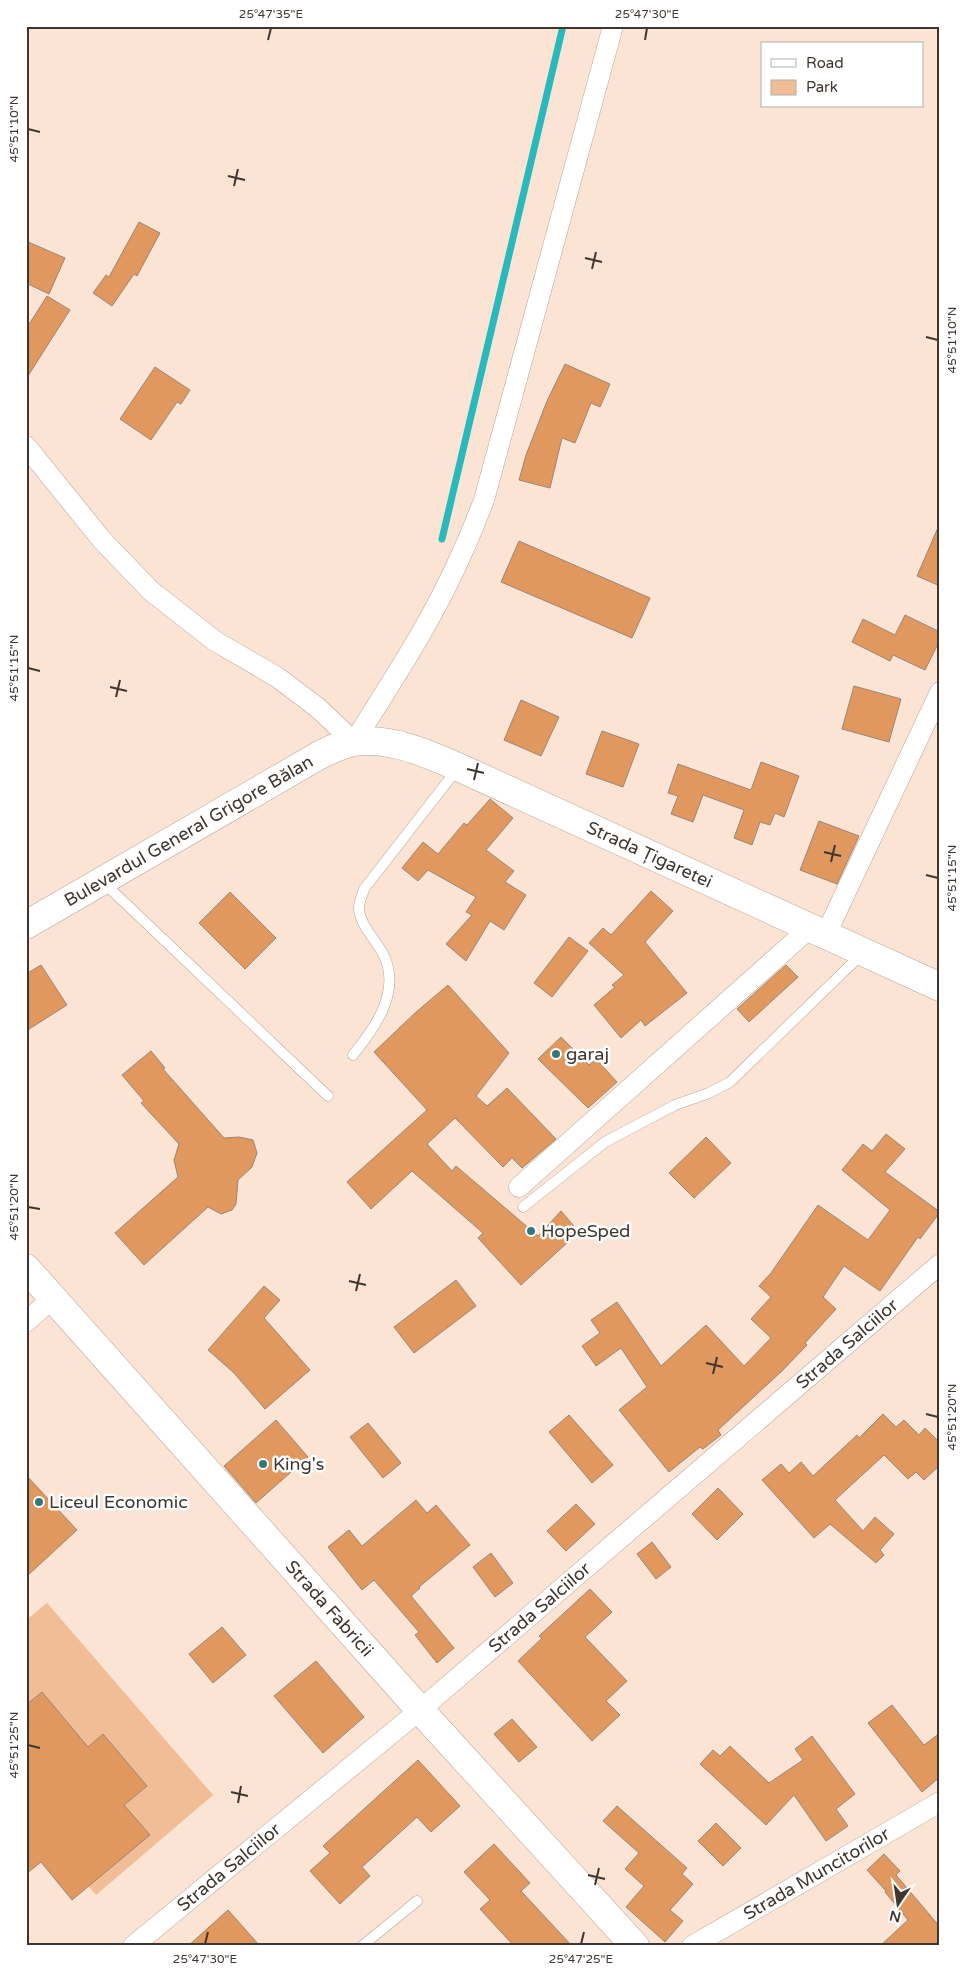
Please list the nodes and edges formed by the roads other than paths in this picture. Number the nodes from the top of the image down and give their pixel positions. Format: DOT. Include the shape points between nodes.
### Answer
graph roads {
  1 [pos="613,26"];
  2 [pos="26,446"];
  3 [pos="940,692"];
  4 [pos="354,742"];
  5 [pos="458,767"];
  6 [pos="103,881"];
  7 [pos="26,925"];
  8 [pos="818,931"];
  9 [pos="864,952"];
  10 [pos="940,987"];
  11 [pos="353,1055"];
  12 [pos="328,1096"];
  13 [pos="519,1187"];
  14 [pos="523,1208"];
  15 [pos="940,1264"];
  16 [pos="26,1268"];
  17 [pos="54,1298"];
  18 [pos="26,1322"];
  19 [pos="420,1710"];
  20 [pos="940,1802"];
  21 [pos="416,1902"];
  22 [pos="132,1946"];
  23 [pos="362,1946"];
  24 [pos="635,1946"];
  25 [pos="692,1946"];
  1 -- 4 [label="street" via="484,500 435,607"];
  2 -- 4 [label="street" via="102,540 151,591 215,641 277,677 318,708"];
  3 -- 8 [label="street"];
  4 -- 5 [label="main road, Strada Țigaretei" via="383,742 410,748"];
  4 -- 6 [label="main road, Bulevardul General Grigore Bălan" via="318,756"];
  5 -- 8 [label="main road, Strada Țigaretei"];
  5 -- 11 [label="lane" via="361,897 358,906 361,920 386,959 389,979 386,1002 373,1030"];
  6 -- 7 [label="main road, Bulevardul General Grigore Bălan"];
  6 -- 12 [label="lane"];
  8 -- 9 [label="main road, Strada Țigaretei"];
  8 -- 13 [label="street"];
  9 -- 10 [label="main road, Strada Țigaretei"];
  9 -- 14 [label="lane" via="730,1082 675,1105 604,1142"];
  15 -- 19 [label="street, Strada Salciilor"];
  16 -- 17 [label="main road, Strada Fabricii"];
  17 -- 18 [label="street"];
  17 -- 19 [label="main road, Strada Fabricii"];
  19 -- 22 [label="street, Strada Salciilor"];
  19 -- 24 [label="main road, Strada Fabricii"];
  20 -- 25 [label="street, Strada Muncitorilor"];
  21 -- 23 [label="lane"];
}
